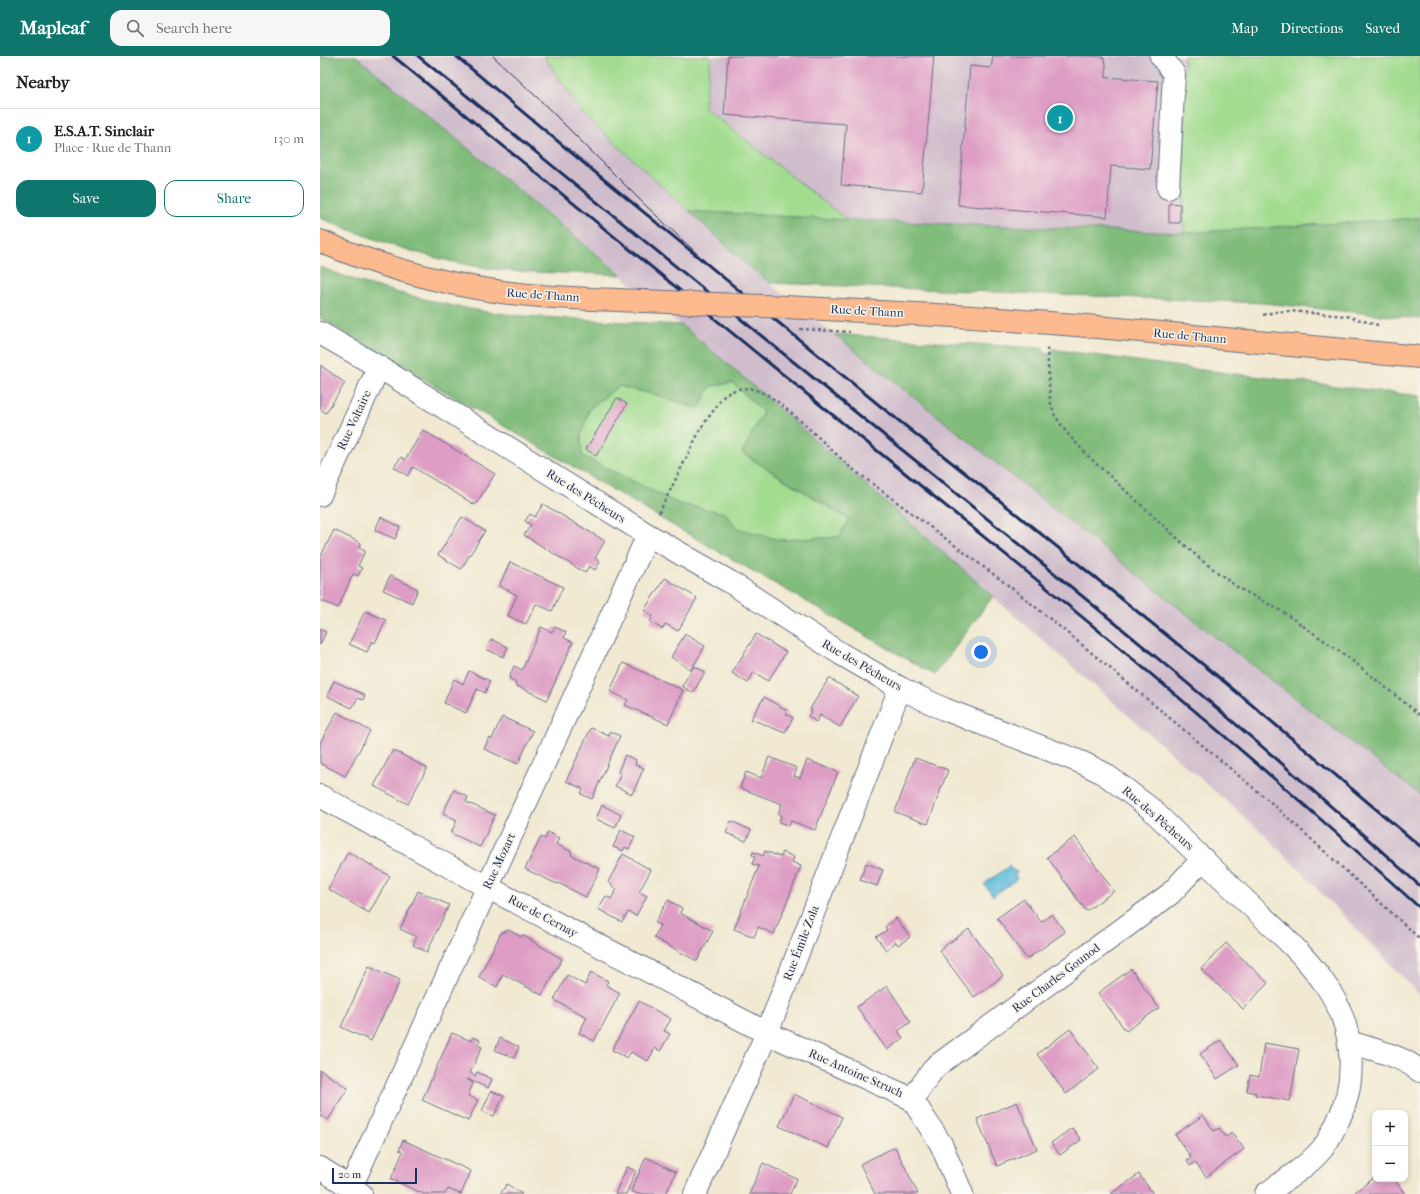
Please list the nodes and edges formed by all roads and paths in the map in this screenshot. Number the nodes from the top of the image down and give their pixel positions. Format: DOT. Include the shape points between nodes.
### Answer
graph roads {
  1 [pos="1161,56"];
  2 [pos="1168,188"];
  3 [pos="320,241"];
  4 [pos="320,333"];
  5 [pos="1047,357"];
  6 [pos="1420,357"];
  7 [pos="379,367"];
  8 [pos="320,495"];
  9 [pos="648,535"];
  10 [pos="900,688"];
  11 [pos="1420,715"];
  12 [pos="320,796"];
  13 [pos="1204,859"];
  14 [pos="487,887"];
  15 [pos="1420,939"];
  16 [pos="767,1033"];
  17 [pos="1350,1042"];
  18 [pos="1420,1071"];
  19 [pos="912,1099"];
  20 [pos="320,1168"];
  21 [pos="356,1191"];
  22 [pos="695,1194"];
  23 [pos="962,1194"];
  24 [pos="1266,1194"];
  1 -- 2 [label="street" via="1174,74"];
  3 -- 6 [label="main road, Rue de Thann, bridge" via="417,274 460,285 525,295 957,316"];
  4 -- 7 [label="street, Rue des Pêcheurs"];
  5 -- 11 [label="path" via="1050,400 1054,414 1066,432 1089,457 1200,559 1236,587 1283,612 1349,658"];
  7 -- 8 [label="street, Rue Voltaire"];
  7 -- 9 [label="street, Rue des Pêcheurs"];
  9 -- 10 [label="street, Rue des Pêcheurs" via="730,582 841,654"];
  9 -- 14 [label="street, Rue Mozart"];
  9 -- 15 [label="path" via="702,428 723,397 734,390 750,388 768,395 850,467 1017,592 1262,794"];
  10 -- 13 [label="street, Rue des Pêcheurs" via="944,710 1103,773 1151,809"];
  10 -- 16 [label="street, Rue Émile Zola"];
  12 -- 14 [label="street, Rue de Cernay"];
  13 -- 17 [label="street, Rue des Pêcheurs" via="1323,980 1336,1002"];
  13 -- 19 [label="street, Rue Charles Gounod" via="1170,894 935,1068"];
  14 -- 16 [label="street, Rue de Cernay"];
  14 -- 21 [label="street, Rue Mozart"];
  16 -- 19 [label="street, Rue Antoine Struch"];
  16 -- 22 [label="street, Rue Émile Zola"];
  17 -- 18 [label="street" via="1396,1057"];
  17 -- 24 [label="street, Rue des Pêcheurs" via="1350,1086 1333,1132 1323,1148 1309,1162"];
  19 -- 23 [label="street, Rue Antoine Struch" via="941,1144"];
  20 -- 21 [label="street"];
}
